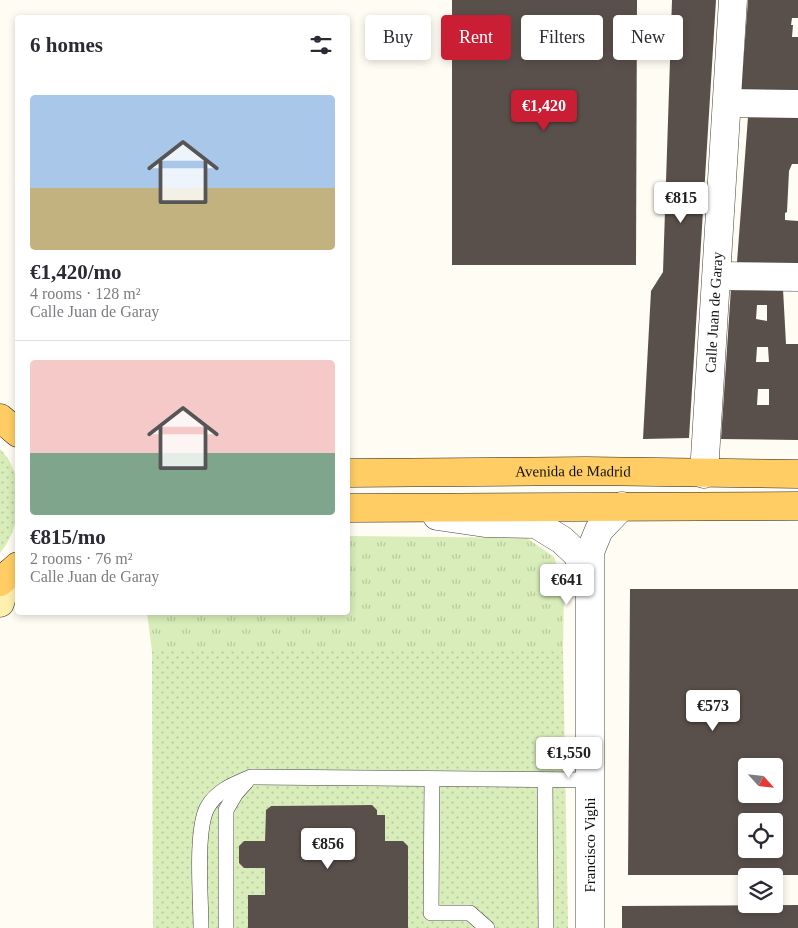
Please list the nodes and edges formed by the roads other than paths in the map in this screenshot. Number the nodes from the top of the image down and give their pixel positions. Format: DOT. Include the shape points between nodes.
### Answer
graph roads {
  1 [pos="733,0"];
  2 [pos="728,103"];
  3 [pos="798,104"];
  4 [pos="717,276"];
  5 [pos="798,277"];
  6 [pos="0,414"];
  7 [pos="0,418"];
  8 [pos="15,419"];
  9 [pos="15,430"];
  10 [pos="350,473"];
  11 [pos="704,474"];
  12 [pos="798,474"];
  13 [pos="622,506"];
  14 [pos="798,506"];
  15 [pos="350,508"];
  16 [pos="383,508"];
  17 [pos="8,575"];
  18 [pos="588,582"];
  19 [pos="0,603"];
  20 [pos="251,778"];
  21 [pos="432,779"];
  22 [pos="545,780"];
  23 [pos="590,780"];
  24 [pos="201,928"];
  25 [pos="226,928"];
  26 [pos="486,928"];
  27 [pos="546,928"];
  28 [pos="590,928"];
  1 -- 2 [label="street, Calle Juan de Garay"];
  2 -- 3 [label="street"];
  2 -- 4 [label="street, Calle Juan de Garay"];
  4 -- 5 [label="street"];
  4 -- 11 [label="street, Calle Juan de Garay"];
  6 -- 8 [label="main road"];
  7 -- 9 [label="main road"];
  10 -- 11 [label="main road, Avenida de Madrid"];
  11 -- 12 [label="main road, Avenida de Madrid"];
  13 -- 14 [label="main road"];
  13 -- 16 [label="main road"];
  13 -- 18 [label="street, Francisco Vighi" via="599,530 590,552"];
  15 -- 16 [label="main road"];
  16 -- 18 [label="street, Francisco Vighi" via="485,523 536,524 577,554"];
  17 -- 19 [label="main road"];
  18 -- 23 [label="street, Francisco Vighi"];
  20 -- 21 [label="lane"];
  20 -- 24 [label="lane" via="219,794 208,808 201,826"];
  20 -- 25 [label="lane" via="236,793 226,810"];
  21 -- 22 [label="lane"];
  21 -- 26 [label="lane" via="431,913 470,913"];
  22 -- 23 [label="lane"];
  22 -- 27 [label="lane"];
  23 -- 28 [label="street, Francisco Vighi"];
}
